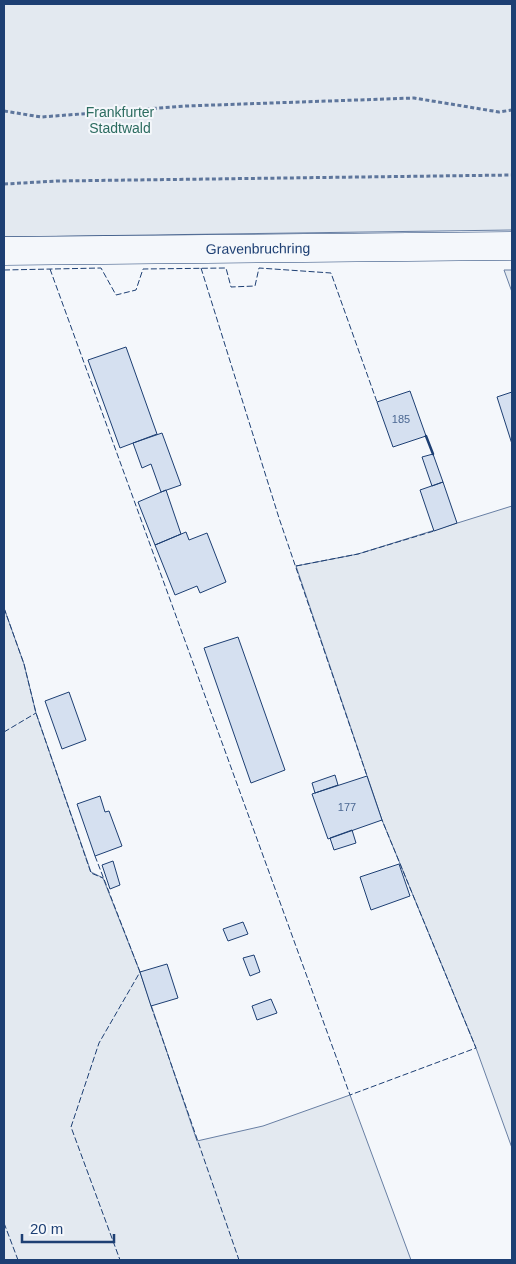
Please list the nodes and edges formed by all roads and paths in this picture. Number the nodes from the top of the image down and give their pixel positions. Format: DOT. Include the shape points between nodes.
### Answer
graph roads {
  1 [pos="512,110"];
  2 [pos="4,111"];
  3 [pos="512,175"];
  4 [pos="4,184"];
  5 [pos="512,246"];
  6 [pos="4,251"];
  1 -- 2 [label="path" via="499,112 414,98 186,106 41,118"];
  3 -- 4 [label="path" via="58,180"];
  5 -- 6 [label="street, Gravenbruchring"];
}
